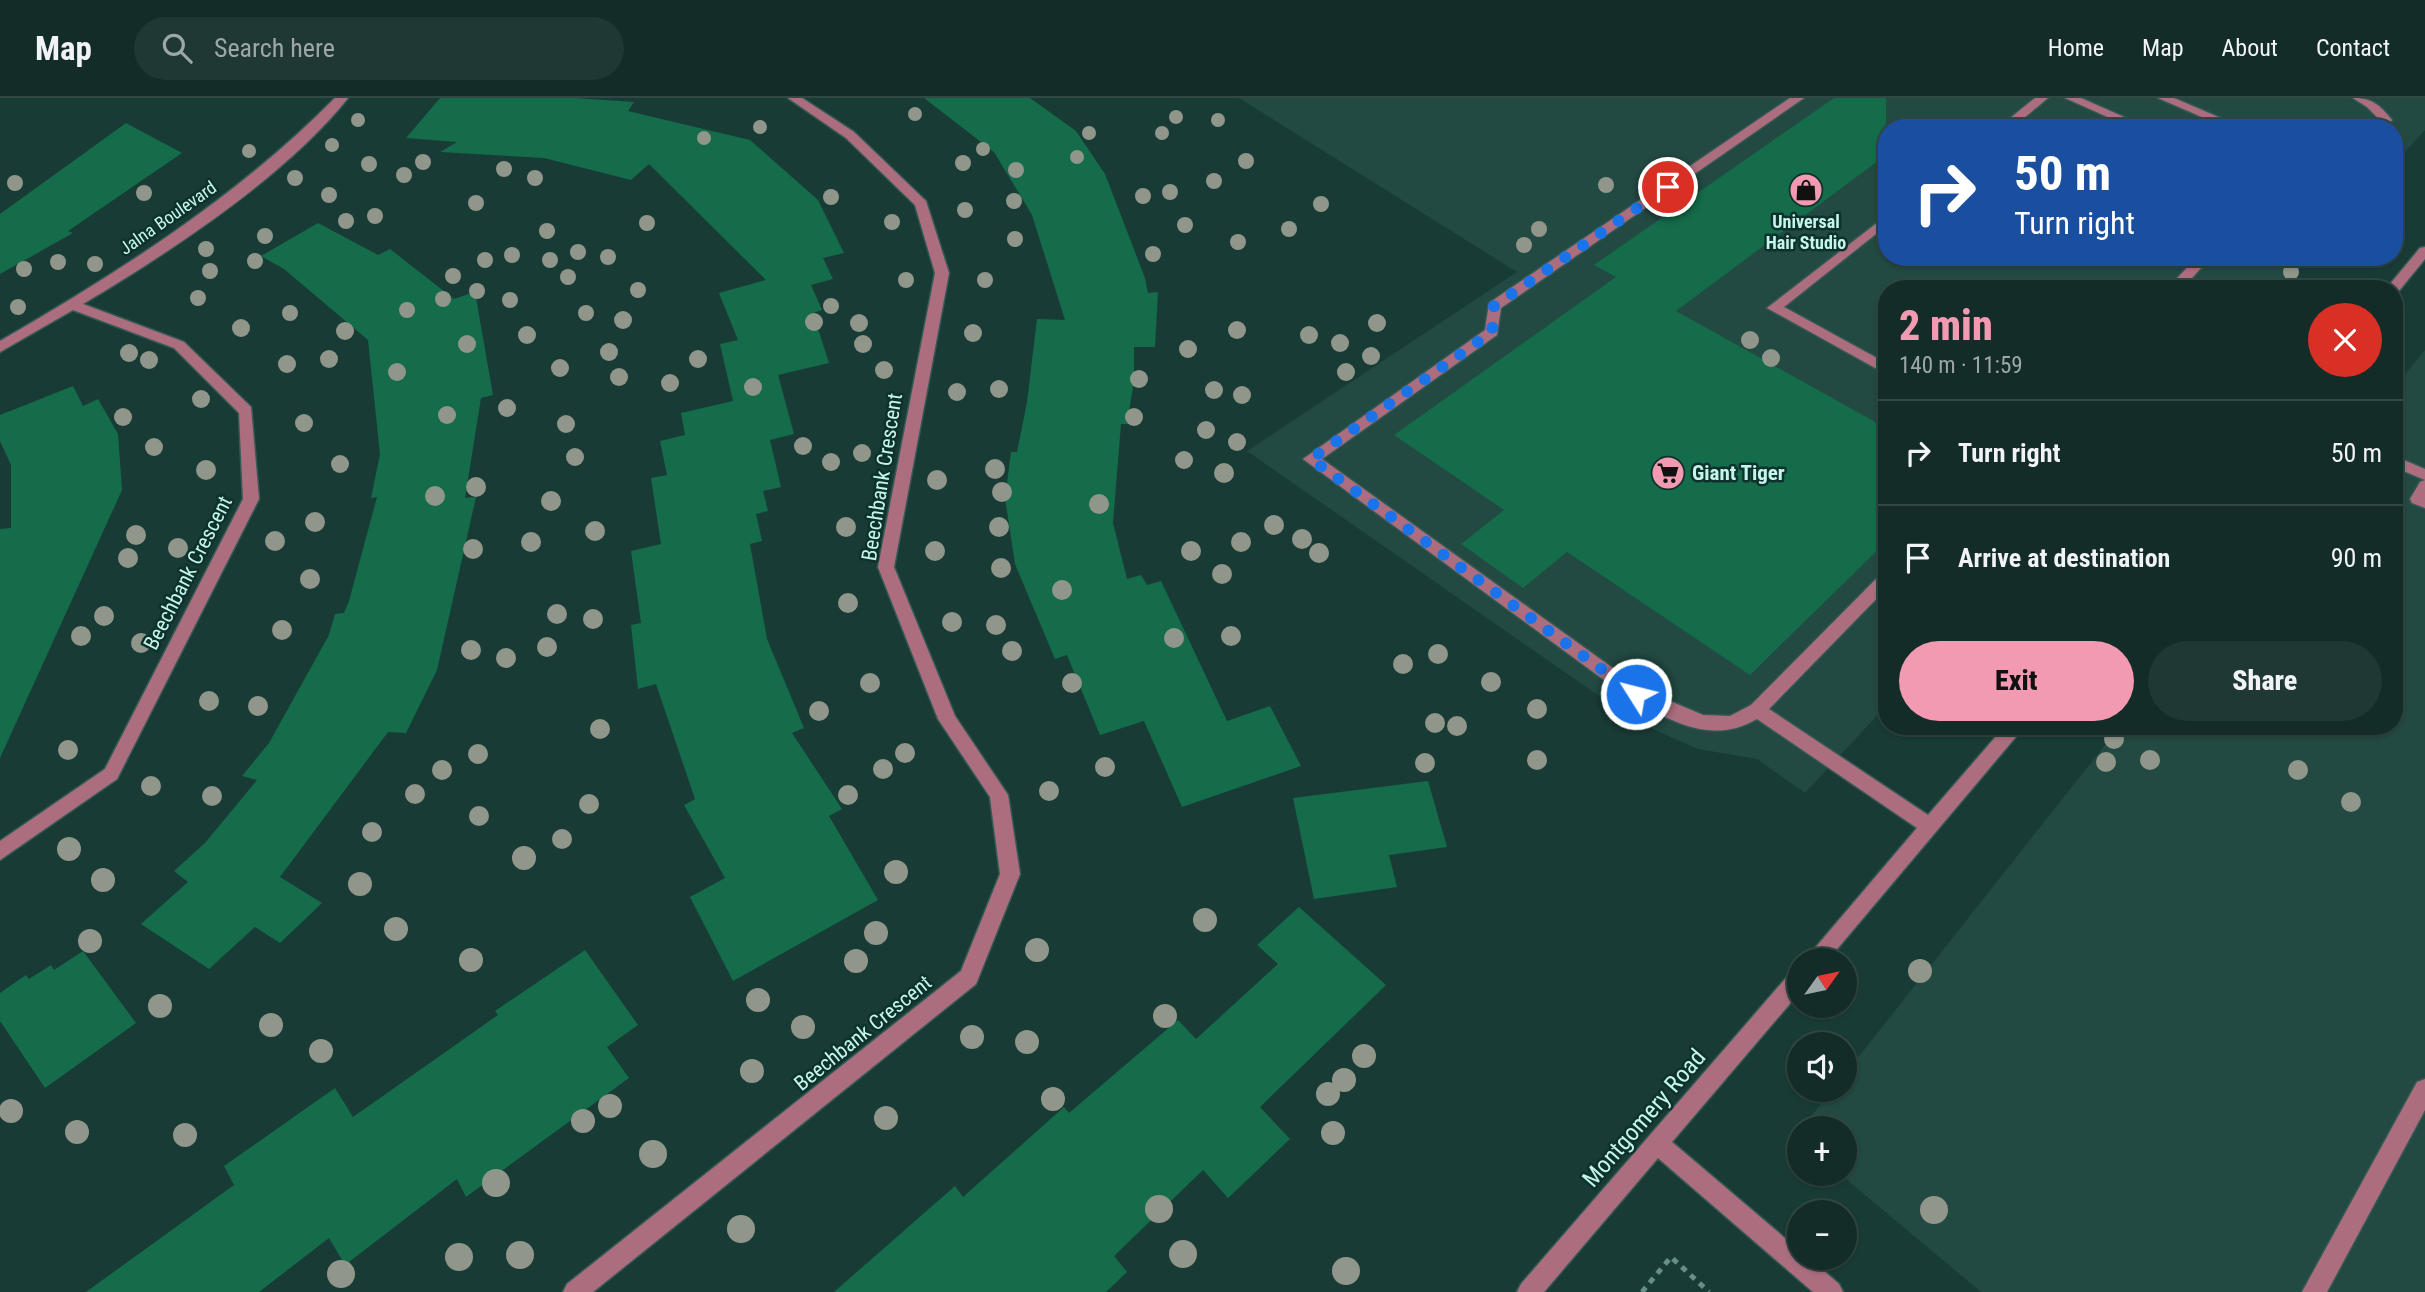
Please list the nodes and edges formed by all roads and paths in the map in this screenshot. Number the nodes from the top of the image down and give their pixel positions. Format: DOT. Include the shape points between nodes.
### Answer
graph roads {
  1 [pos="342,98"];
  2 [pos="794,98"];
  3 [pos="1798,98"];
  4 [pos="2042,98"];
  5 [pos="2071,98"];
  6 [pos="2164,98"];
  7 [pos="2359,98"];
  8 [pos="2015,119"];
  9 [pos="2121,119"];
  10 [pos="2216,119"];
  11 [pos="2385,119"];
  12 [pos="1878,226"];
  13 [pos="2425,251"];
  14 [pos="2197,266"];
  15 [pos="2183,280"];
  16 [pos="2401,280"];
  17 [pos="73,305"];
  18 [pos="0,347"];
  19 [pos="1878,365"];
  20 [pos="2403,465"];
  21 [pos="2425,475"];
  22 [pos="2425,486"];
  23 [pos="2425,502"];
  24 [pos="1878,587"];
  25 [pos="1757,710"];
  26 [pos="2008,735"];
  27 [pos="1930,826"];
  28 [pos="0,852"];
  29 [pos="1825,948"];
  30 [pos="1787,992"];
  31 [pos="2425,1089"];
  32 [pos="1657,1143"];
  33 [pos="575,1292"];
  34 [pos="1529,1292"];
  35 [pos="1642,1292"];
  36 [pos="1709,1292"];
  37 [pos="1831,1292"];
  38 [pos="2314,1292"];
  1 -- 17 [label="street, Jalna Boulevard" via="311,132 214,209"];
  2 -- 33 [label="street, Beechbank Crescent" via="850,135 921,204 942,273 886,567 947,719 999,795 1010,874 969,977"];
  3 -- 25 [label="street" via="1494,306 1492,332 1311,459 1636,694 1701,721 1728,724"];
  4 -- 8 [label="street"];
  5 -- 9 [label="street"];
  6 -- 10 [label="street"];
  7 -- 11 [label="street"];
  12 -- 19 [label="street" via="1774,308"];
  13 -- 16 [label="street"];
  14 -- 15 [label="street"];
  17 -- 18 [label="street, Jalna Boulevard"];
  17 -- 28 [label="street, Beechbank Crescent" via="179,345 246,411 251,499 111,774"];
  20 -- 21 [label="street"];
  22 -- 23 [label="street" via="2418,499"];
  24 -- 25 [label="street"];
  25 -- 27 [label="street"];
  26 -- 27 [label="street"];
  27 -- 29 [label="street"];
  30 -- 32 [label="street, Montgomery Road"];
  31 -- 38 [label="street"];
  32 -- 34 [label="street, Montgomery Road"];
  32 -- 37 [label="street"];
  35 -- 36 [label="path" via="1671,1257"];
}
